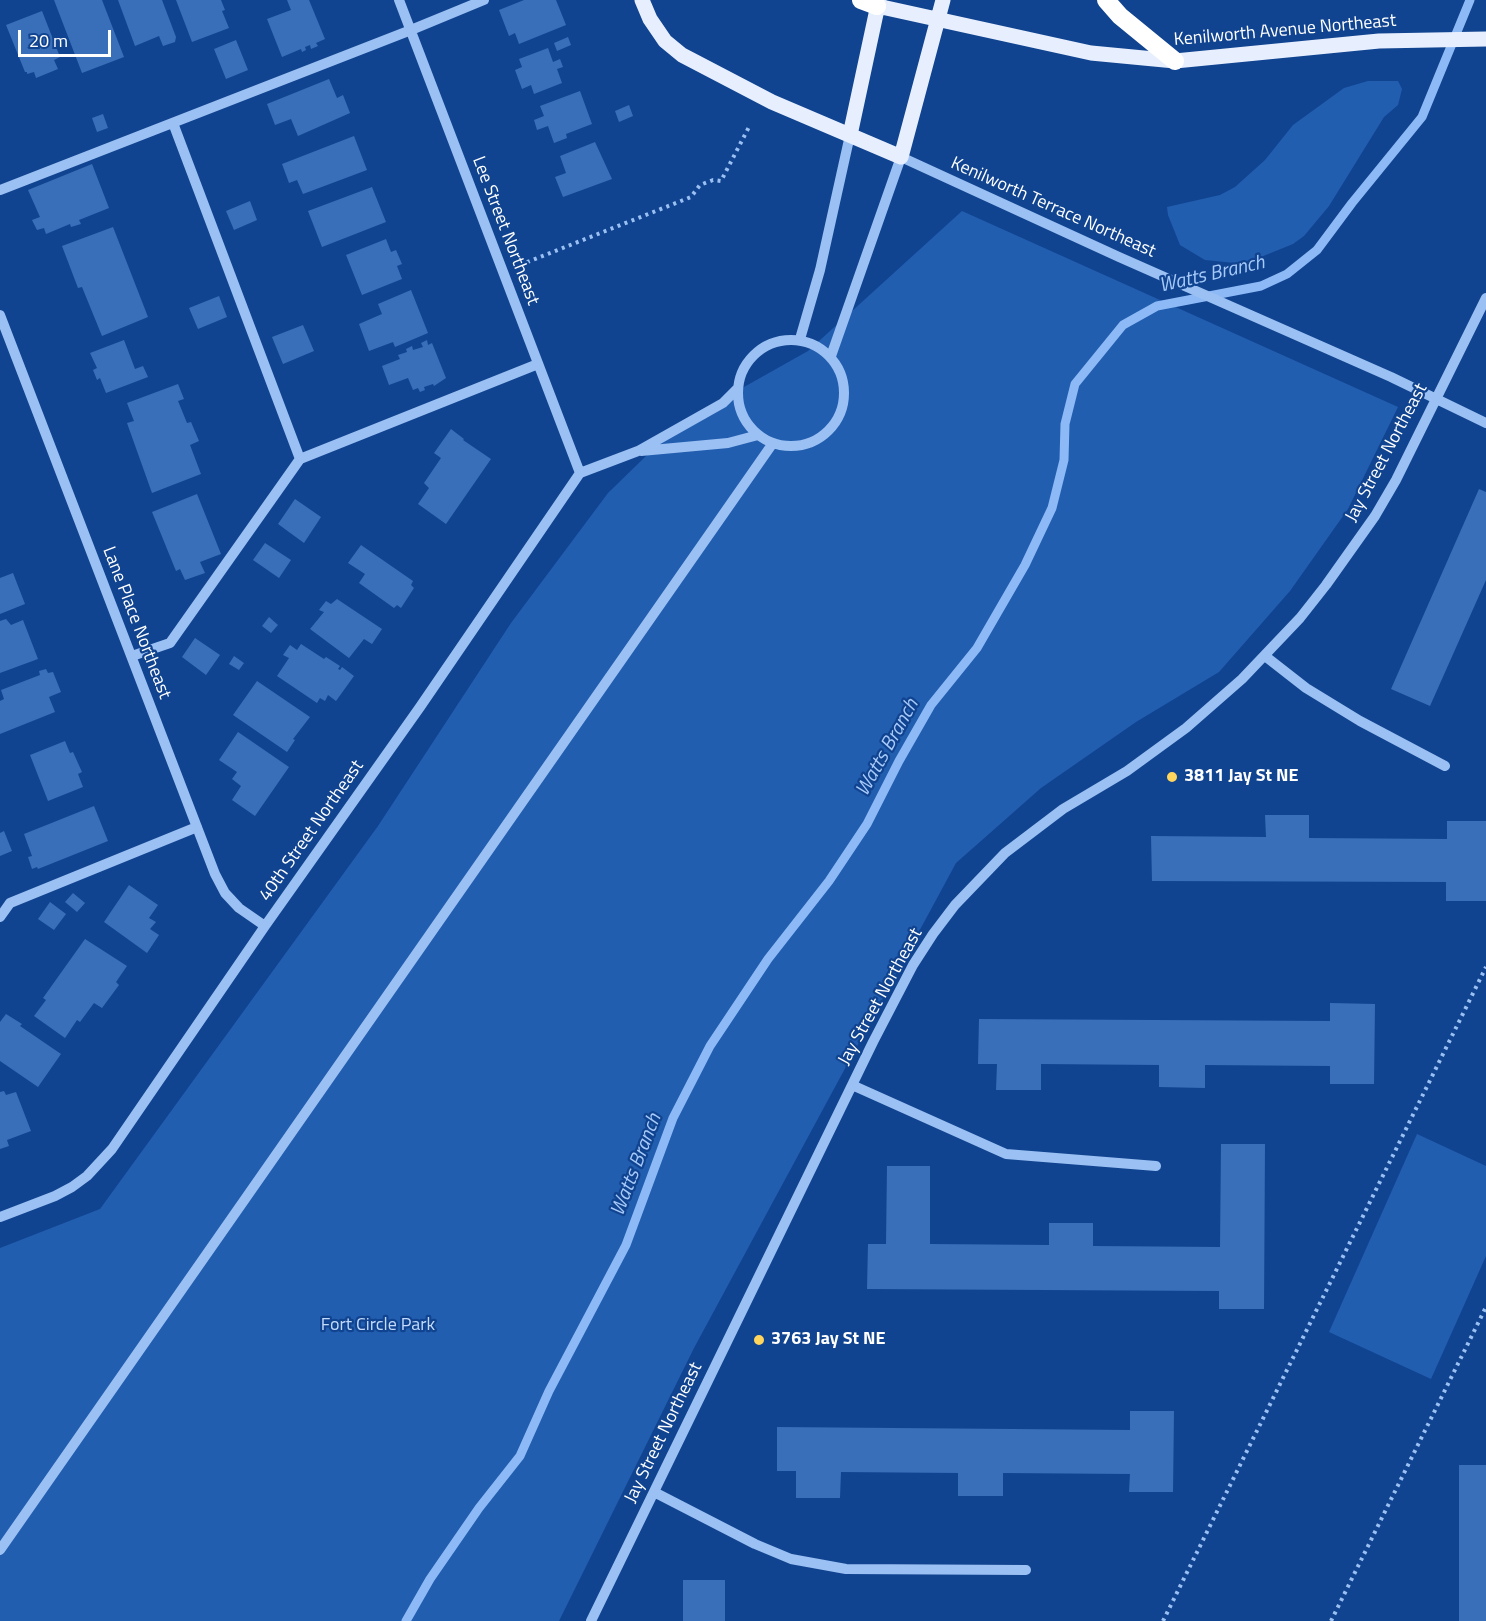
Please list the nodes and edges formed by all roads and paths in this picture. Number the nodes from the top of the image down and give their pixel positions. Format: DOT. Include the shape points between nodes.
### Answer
graph roads {
  1 [pos="399,0"];
  2 [pos="484,0"];
  3 [pos="642,0"];
  4 [pos="943,0"];
  5 [pos="1106,0"];
  6 [pos="873,2"];
  7 [pos="937,19"];
  8 [pos="411,30"];
  9 [pos="1486,39"];
  10 [pos="1174,61"];
  11 [pos="173,123"];
  12 [pos="750,124"];
  13 [pos="850,135"];
  14 [pos="901,157"];
  15 [pos="0,190"];
  16 [pos="503,272"];
  17 [pos="1486,298"];
  18 [pos="0,315"];
  19 [pos="800,339"];
  20 [pos="831,356"];
  21 [pos="538,364"];
  22 [pos="738,388"];
  23 [pos="1435,400"];
  24 [pos="1486,423"];
  25 [pos="758,435"];
  26 [pos="773,443"];
  27 [pos="638,451"];
  28 [pos="300,459"];
  29 [pos="580,473"];
  30 [pos="132,656"];
  31 [pos="1265,656"];
  32 [pos="1445,766"];
  33 [pos="197,827"];
  34 [pos="0,917"];
  35 [pos="265,926"];
  36 [pos="1486,967"];
  37 [pos="852,1085"];
  38 [pos="1156,1166"];
  39 [pos="0,1217"];
  40 [pos="1486,1307"];
  41 [pos="654,1492"];
  42 [pos="0,1550"];
  43 [pos="1026,1570"];
  44 [pos="591,1621"];
  45 [pos="1163,1621"];
  46 [pos="1331,1621"];
  1 -- 8 [label="street, Lee Street Northeast"];
  2 -- 8 [label="street"];
  3 -- 13 [label="main road" via="665,41 682,55 772,102"];
  4 -- 7 [label="main road"];
  5 -- 10 [label="highway"];
  6 -- 7 [label="main road, Kenilworth Avenue Northeast"];
  6 -- 13 [label="main road"];
  7 -- 10 [label="main road, Kenilworth Avenue Northeast" via="1091,54"];
  7 -- 14 [label="main road"];
  8 -- 11 [label="street"];
  8 -- 16 [label="street, Lee Street Northeast"];
  9 -- 10 [label="main road, Kenilworth Avenue Northeast" via="1379,41"];
  11 -- 15 [label="street"];
  11 -- 28 [label="street"];
  12 -- 16 [label="path" via="721,181 700,184 691,197"];
  13 -- 14 [label="main road"];
  13 -- 19 [label="street"];
  14 -- 20 [label="street"];
  14 -- 23 [label="street, Kenilworth Terrace Northeast"];
  16 -- 21 [label="street, Lee Street Northeast"];
  17 -- 23 [label="street, Jay Street Northeast"];
  18 -- 30 [label="street, Lane Place Northeast"];
  19 -- 20 [label="street"];
  19 -- 22 [label="street" via="765,346 751,357"];
  20 -- 26 [label="street" via="841,371 845,389 836,423 807,444 790,447"];
  21 -- 28 [label="street"];
  21 -- 29 [label="street, Lee Street Northeast"];
  22 -- 25 [label="street" via="739,406"];
  22 -- 27 [label="street" via="723,403"];
  23 -- 24 [label="street, Kenilworth Terrace Northeast"];
  23 -- 31 [label="street, Jay Street Northeast" via="1396,480 1363,534 1326,585"];
  25 -- 26 [label="street"];
  25 -- 27 [label="street" via="728,443"];
  26 -- 42 [label="street"];
  27 -- 29 [label="street"];
  28 -- 30 [label="street" via="170,643"];
  29 -- 35 [label="street, 40th Street Northeast"];
  30 -- 33 [label="street, Lane Place Northeast"];
  31 -- 32 [label="street" via="1306,688"];
  31 -- 37 [label="street, Jay Street Northeast" via="1186,728 1033,830 979,879 955,905 913,965"];
  33 -- 34 [label="street" via="10,903"];
  33 -- 35 [label="street, Lane Place Northeast" via="225,893"];
  35 -- 39 [label="street, 40th Street Northeast" via="105,1156 87,1176 55,1196"];
  36 -- 45 [label="path"];
  37 -- 38 [label="street" via="1006,1154"];
  37 -- 41 [label="street, Jay Street Northeast"];
  40 -- 46 [label="path"];
  41 -- 43 [label="street" via="790,1559 846,1569"];
  41 -- 44 [label="street, Jay Street Northeast"];
}
